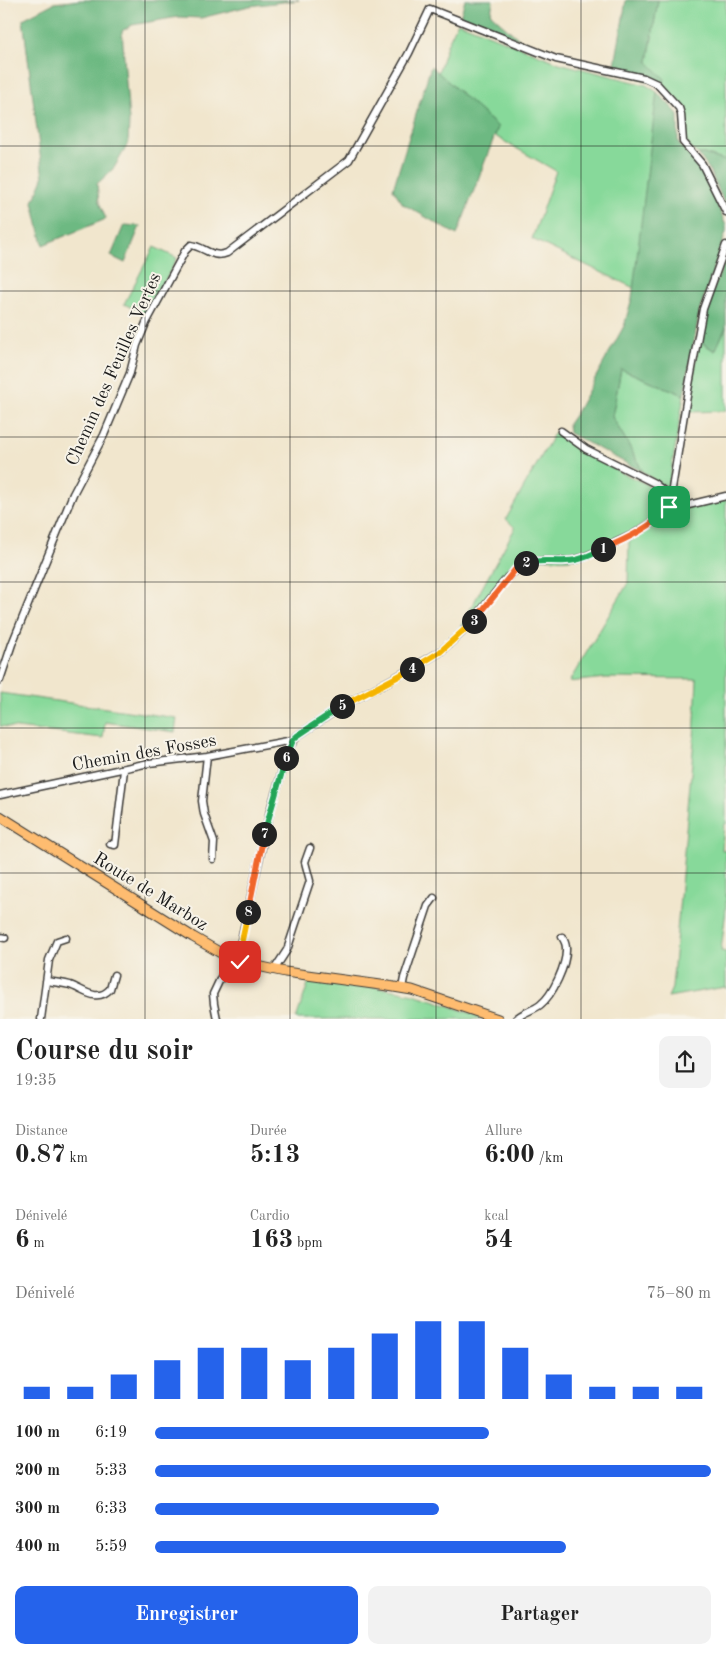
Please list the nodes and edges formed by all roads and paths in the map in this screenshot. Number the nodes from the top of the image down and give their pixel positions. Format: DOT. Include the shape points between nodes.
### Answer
graph roads {
  1 [pos="726,212"];
  2 [pos="726,245"];
  3 [pos="561,430"];
  4 [pos="726,496"];
  5 [pos="671,497"];
  6 [pos="669,507"];
  7 [pos="0,680"];
  8 [pos="293,740"];
  9 [pos="207,756"];
  10 [pos="124,770"];
  11 [pos="0,794"];
  12 [pos="0,816"];
  13 [pos="110,844"];
  14 [pos="310,848"];
  15 [pos="212,859"];
  16 [pos="434,898"];
  17 [pos="562,936"];
  18 [pos="66,938"];
  19 [pos="235,960"];
  20 [pos="274,970"];
  21 [pos="114,975"];
  22 [pos="46,981"];
  23 [pos="402,988"];
  24 [pos="41,1019"];
  25 [pos="217,1019"];
  26 [pos="498,1019"];
  27 [pos="516,1019"];
  1 -- 7 [label="street, Chemin des Feuilles Vertes" via="702,164 683,142 679,108 657,84 644,78 556,59 430,9 390,88 344,165 227,253 216,255 191,245 185,251 140,336 127,380 98,448 69,502"];
  2 -- 5 [label="street" via="701,317"];
  3 -- 5 [label="street" via="586,449 654,483"];
  4 -- 6 [label="street"];
  5 -- 6 [label="street"];
  6 -- 8 [label="street" via="654,522 590,555 570,561 540,560 524,564 507,578 468,627 440,652 346,704"];
  8 -- 9 [label="street, Chemin des Fosses"];
  8 -- 19 [label="street" via="265,829 241,945"];
  9 -- 10 [label="street, Chemin des Fosses" via="149,763"];
  9 -- 15 [label="street" via="202,801 214,842"];
  10 -- 11 [label="street, Chemin des Fosses"];
  10 -- 13 [label="street" via="116,845"];
  12 -- 19 [label="main road, Route de Marboz"];
  14 -- 20 [label="street" via="305,862 310,881 287,950"];
  16 -- 23 [label="street" via="428,906"];
  17 -- 27 [label="street" via="566,956 556,985 542,1004"];
  18 -- 22 [label="street" via="60,938 52,949"];
  19 -- 20 [label="main road, Route de Marboz"];
  19 -- 25 [label="street" via="215,988 213,999"];
  20 -- 23 [label="main road, Route de Marboz"];
  21 -- 22 [label="street" via="110,989 100,995"];
  22 -- 24 [label="street"];
  23 -- 26 [label="main road, Route de Marboz"];
}
